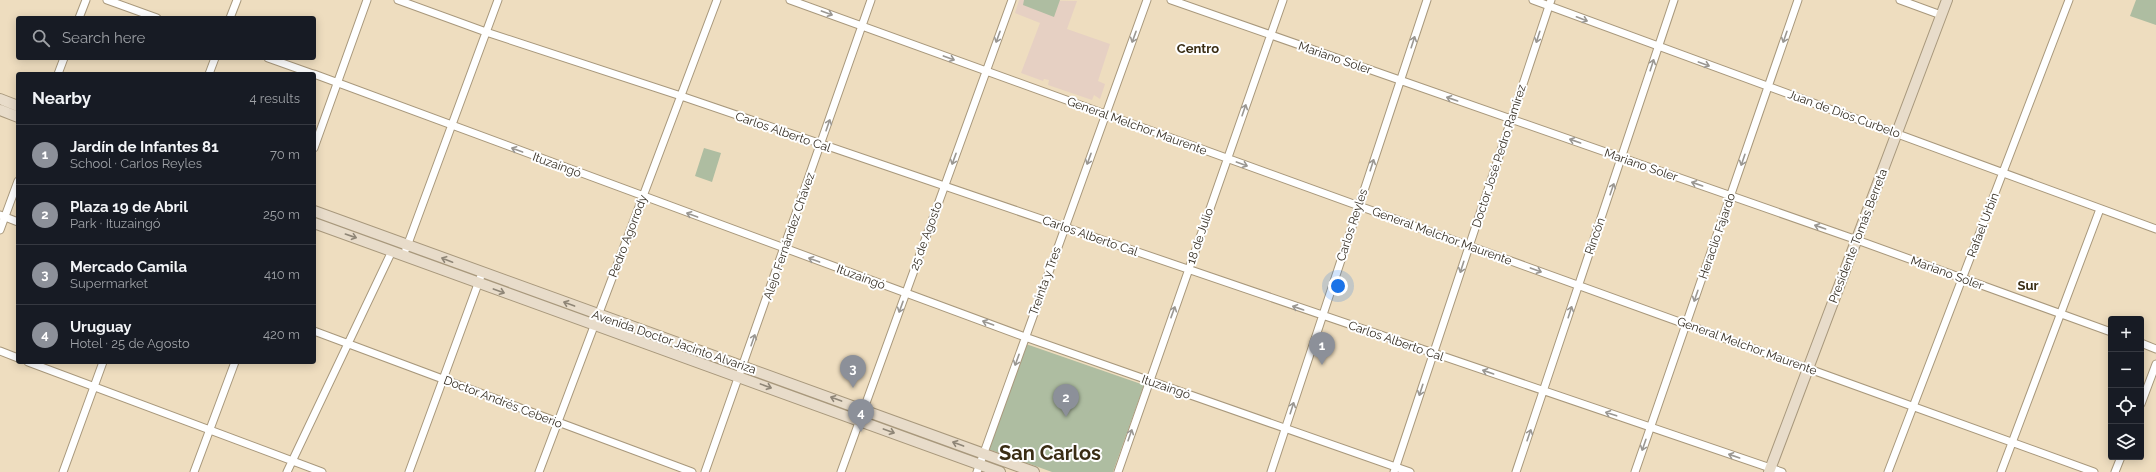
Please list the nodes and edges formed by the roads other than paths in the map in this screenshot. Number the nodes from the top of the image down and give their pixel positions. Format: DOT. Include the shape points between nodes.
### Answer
graph roads {
  1 [pos="86,0"];
  2 [pos="107,0"];
  3 [pos="237,0"];
  4 [pos="367,0"];
  5 [pos="398,0"];
  6 [pos="498,0"];
  7 [pos="717,0"];
  8 [pos="790,0"];
  9 [pos="871,0"];
  10 [pos="1012,0"];
  11 [pos="1147,0"];
  12 [pos="1171,0"];
  13 [pos="1283,0"];
  14 [pos="1427,0"];
  15 [pos="1533,0"];
  16 [pos="1674,0"];
  17 [pos="1798,0"];
  18 [pos="1900,0"];
  19 [pos="1947,0"];
  20 [pos="2069,0"];
  21 [pos="1550,3"];
  22 [pos="1941,15"];
  23 [pos="80,16"];
  24 [pos="151,16"];
  25 [pos="231,16"];
  26 [pos="862,26"];
  27 [pos="486,32"];
  28 [pos="1270,35"];
  29 [pos="1658,47"];
  30 [pos="63,60"];
  31 [pos="214,60"];
  32 [pos="274,60"];
  33 [pos="986,71"];
  34 [pos="59,72"];
  35 [pos="210,72"];
  36 [pos="308,72"];
  37 [pos="316,75"];
  38 [pos="1400,81"];
  39 [pos="338,83"];
  40 [pos="1768,87"];
  41 [pos="681,96"];
  42 [pos="0,99"];
  43 [pos="16,105"];
  44 [pos="0,110"];
  45 [pos="1106,114"];
  46 [pos="16,116"];
  47 [pos="1511,119"];
  48 [pos="451,126"];
  49 [pos="1897,133"];
  50 [pos="316,143"];
  51 [pos="820,145"];
  52 [pos="1227,158"];
  53 [pos="1622,158"];
  54 [pos="2002,174"];
  55 [pos="16,185"];
  56 [pos="944,187"];
  57 [pos="1731,196"];
  58 [pos="643,197"];
  59 [pos="1359,205"];
  60 [pos="2100,209"];
  61 [pos="316,212"];
  62 [pos="2,216"];
  63 [pos="16,221"];
  64 [pos="316,224"];
  65 [pos="1064,228"];
  66 [pos="2156,229"];
  67 [pos="0,230"];
  68 [pos="1857,240"];
  69 [pos="408,245"];
  70 [pos="1469,245"];
  71 [pos="785,249"];
  72 [pos="392,251"];
  73 [pos="404,255"];
  74 [pos="1188,270"];
  75 [pos="482,273"];
  76 [pos="1962,278"];
  77 [pos="479,283"];
  78 [pos="1579,285"];
  79 [pos="906,293"];
  80 [pos="2060,313"];
  81 [pos="598,314"];
  82 [pos="1322,316"];
  83 [pos="1686,324"];
  84 [pos="594,325"];
  85 [pos="2108,331"];
  86 [pos="316,332"];
  87 [pos="1025,337"];
  88 [pos="348,344"];
  89 [pos="2144,345"];
  90 [pos="2156,349"];
  91 [pos="0,351"];
  92 [pos="1433,354"];
  93 [pos="16,357"];
  94 [pos="33,364"];
  95 [pos="102,364"];
  96 [pos="233,364"];
  97 [pos="2156,364"];
  98 [pos="743,366"];
  99 [pos="1808,368"];
  100 [pos="740,377"];
  101 [pos="444,379"];
  102 [pos="1148,381"];
  103 [pos="94,388"];
  104 [pos="1544,392"];
  105 [pos="2144,396"];
  106 [pos="1914,406"];
  107 [pos="864,409"];
  108 [pos="860,420"];
  109 [pos="557,422"];
  110 [pos="1650,427"];
  111 [pos="1285,428"];
  112 [pos="210,430"];
  113 [pos="2012,442"];
  114 [pos="983,454"];
  115 [pos="2120,460"];
  116 [pos="292,461"];
  117 [pos="978,468"];
  118 [pos="1394,469"];
  119 [pos="1770,470"];
  120 [pos="63,472"];
  121 [pos="194,472"];
  122 [pos="287,472"];
  123 [pos="322,472"];
  124 [pos="409,472"];
  125 [pos="539,472"];
  126 [pos="692,472"];
  127 [pos="705,472"];
  128 [pos="841,472"];
  129 [pos="1000,472"];
  130 [pos="1034,472"];
  131 [pos="1118,472"];
  132 [pos="1271,472"];
  133 [pos="1410,472"];
  134 [pos="1516,472"];
  135 [pos="1635,472"];
  136 [pos="1782,472"];
  137 [pos="1888,472"];
  138 [pos="2001,472"];
  139 [pos="2094,472"];
  140 [pos="2115,472"];
  1 -- 23 [label="street"];
  2 -- 24 [label="street"];
  3 -- 25 [label="street"];
  4 -- 39 [label="street"];
  5 -- 27 [label="street, Carlos Alberto Cal"];
  6 -- 27 [label="street"];
  7 -- 41 [label="street, Pedro Agorrody"];
  8 -- 26 [label="street, General Melchor Maurente, one-way"];
  9 -- 26 [label="street, Alejo Fernández Chávez"];
  10 -- 33 [label="street, 25 de Agosto, one-way"];
  11 -- 45 [label="street, Treinta y Tres, one-way"];
  12 -- 28 [label="street, Mariano Soler"];
  13 -- 28 [label="street, 18 de Julio"];
  38 -- 14 [label="street, Carlos Reyles, one-way"];
  15 -- 21 [label="street, Juan de Dios Curbelo"];
  16 -- 29 [label="street, Rincón"];
  17 -- 40 [label="street, Heraclio Fajardo, one-way"];
  18 -- 22 [label="street"];
  19 -- 22 [label="main road, Presidente Tomás Berreta"];
  20 -- 54 [label="street, Rafael Urbin"];
  21 -- 29 [label="street, Juan de Dios Curbelo, one-way"];
  21 -- 47 [label="street, Doctor José Pedro Ramírez, one-way"];
  22 -- 49 [label="main road, Presidente Tomás Berreta"];
  26 -- 33 [label="street, General Melchor Maurente, one-way"];
  51 -- 26 [label="street, Alejo Fernández Chávez, one-way"];
  27 -- 41 [label="street, Carlos Alberto Cal"];
  27 -- 48 [label="street"];
  28 -- 38 [label="street, Mariano Soler"];
  52 -- 28 [label="street, 18 de Julio, one-way"];
  29 -- 40 [label="street, Juan de Dios Curbelo, one-way"];
  53 -- 29 [label="street, Rincón, one-way"];
  30 -- 34 [label="street"];
  31 -- 35 [label="street"];
  32 -- 36 [label="street, Ituzaingó"];
  33 -- 45 [label="street, General Melchor Maurente"];
  33 -- 56 [label="street, 25 de Agosto, one-way"];
  37 -- 39 [label="street, Ituzaingó"];
  47 -- 38 [label="street, Mariano Soler, one-way"];
  59 -- 38 [label="street, Carlos Reyles, one-way"];
  39 -- 48 [label="street, Ituzaingó"];
  39 -- 50 [label="street"];
  40 -- 49 [label="street, Juan de Dios Curbelo"];
  40 -- 57 [label="street, Heraclio Fajardo, one-way"];
  41 -- 51 [label="street, Carlos Alberto Cal"];
  41 -- 58 [label="street, Pedro Agorrody"];
  42 -- 43 [label="main road"];
  44 -- 46 [label="main road"];
  45 -- 52 [label="street, General Melchor Maurente"];
  45 -- 65 [label="street, Treinta y Tres, one-way"];
  53 -- 47 [label="street, Mariano Soler, one-way"];
  47 -- 70 [label="street, Doctor José Pedro Ramírez"];
  58 -- 48 [label="street, Ituzaingó, one-way"];
  48 -- 69 [label="street"];
  49 -- 54 [label="street, Juan de Dios Curbelo"];
  49 -- 68 [label="main road, Presidente Tomás Berreta"];
  51 -- 56 [label="street, Carlos Alberto Cal"];
  51 -- 71 [label="street, Alejo Fernández Chávez"];
  52 -- 59 [label="street, General Melchor Maurente, one-way"];
  52 -- 74 [label="street, 18 de Julio"];
  57 -- 53 [label="street, Mariano Soler, one-way"];
  78 -- 53 [label="street, Rincón, one-way"];
  54 -- 60 [label="street, Juan de Dios Curbelo"];
  54 -- 76 [label="street, Rafael Urbin"];
  55 -- 62 [label="street"];
  56 -- 65 [label="street, Carlos Alberto Cal"];
  56 -- 79 [label="street, 25 de Agosto"];
  68 -- 57 [label="street, Mariano Soler, one-way"];
  57 -- 83 [label="street, Heraclio Fajardo, one-way"];
  71 -- 58 [label="street, Ituzaingó, one-way"];
  58 -- 81 [label="street, Pedro Agorrody"];
  59 -- 70 [label="street, General Melchor Maurente"];
  59 -- 82 [label="street, Carlos Reyles"];
  60 -- 66 [label="street, Juan de Dios Curbelo"];
  60 -- 80 [label="street"];
  61 -- 69 [label="main road, Avenida Doctor Jacinto Alvariza"];
  62 -- 63 [label="street"];
  62 -- 67 [label="street"];
  64 -- 72 [label="main road, Avenida Doctor Jacinto Alvariza, one-way"];
  65 -- 74 [label="street, Carlos Alberto Cal"];
  65 -- 87 [label="street, Treinta y Tres"];
  68 -- 76 [label="street, Mariano Soler"];
  68 -- 99 [label="main road, Presidente Tomás Berreta"];
  69 -- 73 [label="street"];
  75 -- 69 [label="main road, Avenida Doctor Jacinto Alvariza, one-way"];
  70 -- 78 [label="street, General Melchor Maurente, one-way"];
  70 -- 92 [label="street, Doctor José Pedro Ramírez, one-way"];
  79 -- 71 [label="street, Ituzaingó, one-way"];
  98 -- 71 [label="street, Alejo Fernández Chávez, one-way"];
  72 -- 73 [label="main road, Avenida Doctor Jacinto Alvariza"];
  72 -- 88 [label="street"];
  73 -- 77 [label="main road, Avenida Doctor Jacinto Alvariza"];
  82 -- 74 [label="street, Carlos Alberto Cal, one-way"];
  102 -- 74 [label="street, 18 de Julio, one-way"];
  75 -- 77 [label="street"];
  81 -- 75 [label="main road, Avenida Doctor Jacinto Alvariza, one-way"];
  76 -- 80 [label="street, Mariano Soler"];
  76 -- 106 [label="street, Rafael Urbin"];
  77 -- 84 [label="main road, Avenida Doctor Jacinto Alvariza, one-way"];
  77 -- 101 [label="street"];
  78 -- 83 [label="street, General Melchor Maurente"];
  104 -- 78 [label="street, Rincón, one-way"];
  87 -- 79 [label="street, Ituzaingó, one-way"];
  79 -- 107 [label="street, 25 de Agosto, one-way"];
  80 -- 85 [label="street, Mariano Soler"];
  80 -- 113 [label="street"];
  81 -- 84 [label="street, Pedro Agorrody"];
  81 -- 98 [label="main road, Avenida Doctor Jacinto Alvariza"];
  82 -- 92 [label="street, Carlos Alberto Cal"];
  111 -- 82 [label="street, Carlos Reyles, one-way"];
  83 -- 99 [label="street, General Melchor Maurente"];
  83 -- 110 [label="street, Heraclio Fajardo"];
  84 -- 100 [label="main road, Avenida Doctor Jacinto Alvariza"];
  84 -- 109 [label="street, Pedro Agorrody"];
  86 -- 88 [label="street, Doctor Andrés Ceberio"];
  87 -- 102 [label="street, Ituzaingó"];
  87 -- 114 [label="street, Treinta y Tres, one-way"];
  88 -- 101 [label="street, Doctor Andrés Ceberio"];
  88 -- 116 [label="street"];
  89 -- 90 [label="street"];
  91 -- 93 [label="street"];
  104 -- 92 [label="street, Carlos Alberto Cal, one-way"];
  92 -- 118 [label="street, Doctor José Pedro Ramírez, one-way"];
  94 -- 103 [label="street"];
  95 -- 103 [label="street"];
  96 -- 112 [label="street"];
  97 -- 105 [label="street"];
  98 -- 100 [label="street, Alejo Fernández Chávez"];
  107 -- 98 [label="main road, Avenida Doctor Jacinto Alvariza, one-way"];
  99 -- 106 [label="street, General Melchor Maurente"];
  99 -- 119 [label="main road, Presidente Tomás Berreta"];
  100 -- 108 [label="main road, Avenida Doctor Jacinto Alvariza, one-way"];
  100 -- 127 [label="street, Alejo Fernández Chávez"];
  101 -- 109 [label="street, Doctor Andrés Ceberio"];
  101 -- 124 [label="street"];
  102 -- 111 [label="street, Ituzaingó"];
  131 -- 102 [label="street, 18 de Julio, one-way"];
  103 -- 112 [label="street"];
  103 -- 120 [label="street"];
  110 -- 104 [label="street, Carlos Alberto Cal, one-way"];
  134 -- 104 [label="street, Rincón, one-way"];
  106 -- 113 [label="street, General Melchor Maurente"];
  106 -- 137 [label="street, Rafael Urbin"];
  107 -- 108 [label="street, 25 de Agosto"];
  114 -- 107 [label="main road, Avenida Doctor Jacinto Alvariza, one-way"];
  108 -- 117 [label="main road, Avenida Doctor Jacinto Alvariza, one-way"];
  108 -- 128 [label="street, 25 de Agosto"];
  109 -- 125 [label="street, Pedro Agorrody"];
  109 -- 126 [label="street, Doctor Andrés Ceberio"];
  119 -- 110 [label="street, Carlos Alberto Cal, one-way"];
  110 -- 135 [label="street, Heraclio Fajardo, one-way"];
  111 -- 118 [label="street, Ituzaingó"];
  111 -- 132 [label="street, Carlos Reyles"];
  112 -- 116 [label="street"];
  112 -- 121 [label="street"];
  113 -- 138 [label="street"];
  113 -- 139 [label="street, General Melchor Maurente"];
  114 -- 117 [label="street, Treinta y Tres"];
  114 -- 130 [label="main road, Avenida Doctor Jacinto Alvariza"];
  115 -- 140 [label="street"];
  116 -- 122 [label="street"];
  116 -- 123 [label="street"];
  117 -- 129 [label="main road, Avenida Doctor Jacinto Alvariza"];
  118 -- 133 [label="street, Ituzaingó"];
  119 -- 136 [label="street, Carlos Alberto Cal"];
}
